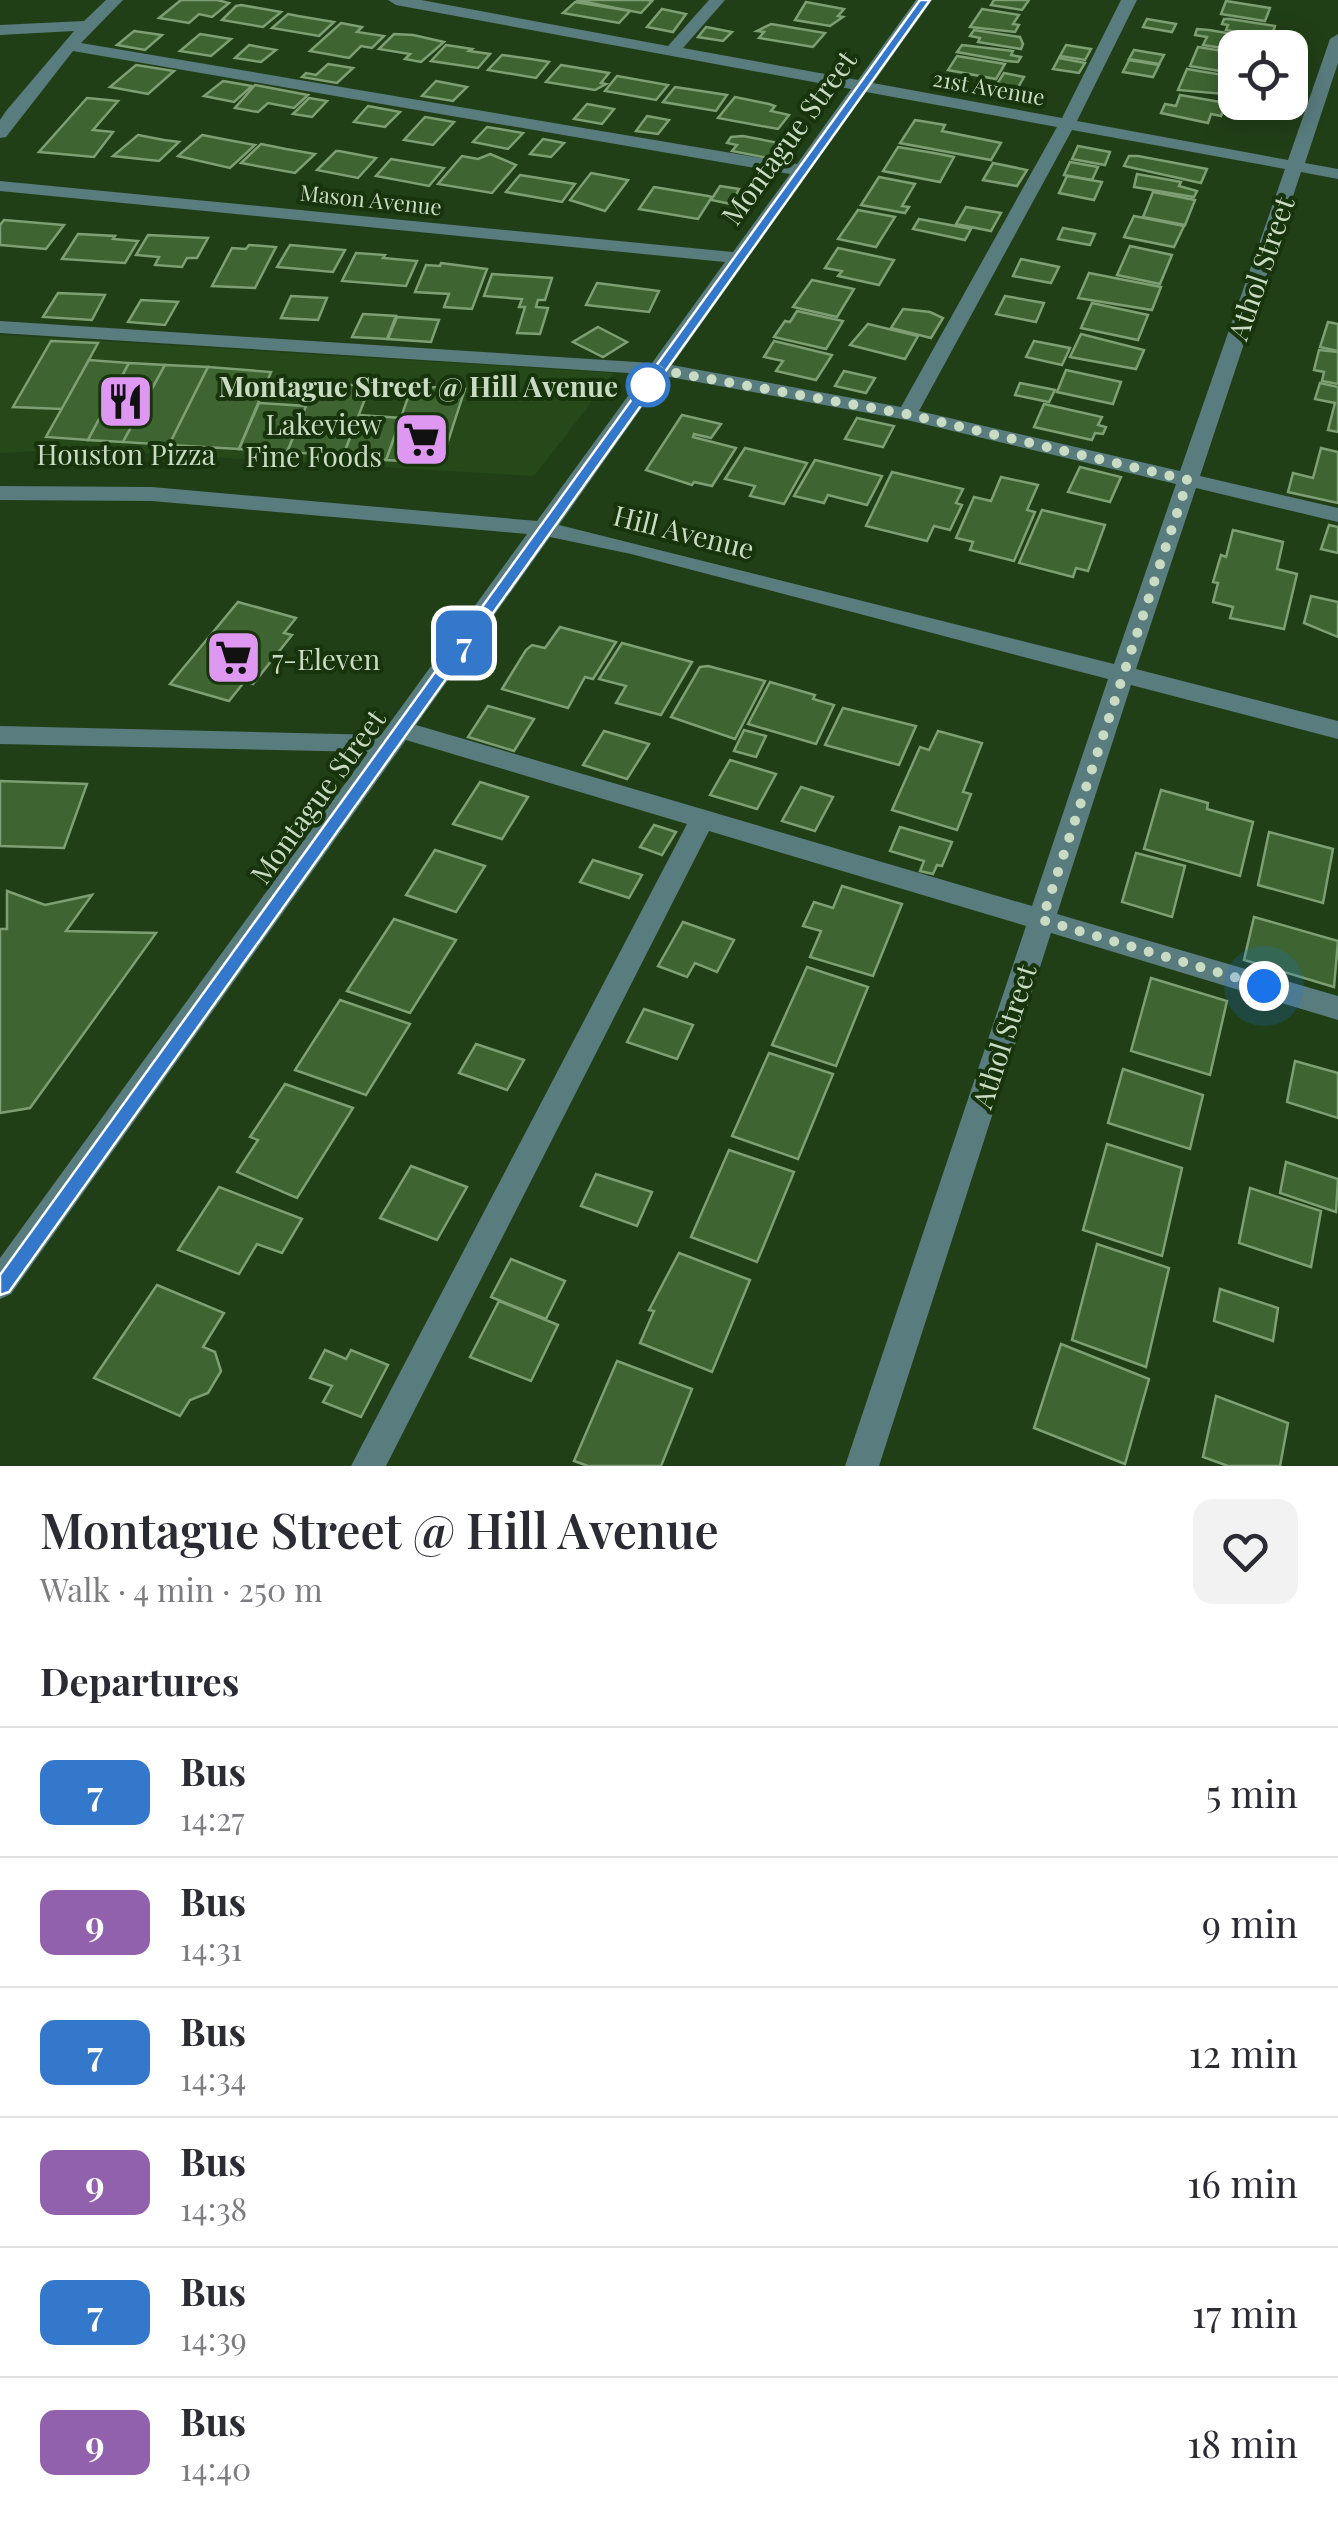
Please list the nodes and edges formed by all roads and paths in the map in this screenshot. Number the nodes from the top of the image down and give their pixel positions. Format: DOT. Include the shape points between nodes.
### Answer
graph roads {
  1 [pos="115,0"];
  2 [pos="396,0"];
  3 [pos="499,0"];
  4 [pos="717,0"];
  5 [pos="924,0"];
  6 [pos="1129,0"];
  7 [pos="483,15"];
  8 [pos="86,26"];
  9 [pos="0,30"];
  10 [pos="1338,38"];
  11 [pos="66,45"];
  12 [pos="671,52"];
  13 [pos="862,87"];
  14 [pos="24,96"];
  15 [pos="0,99"];
  16 [pos="1067,124"];
  17 [pos="0,133"];
  18 [pos="1295,166"];
  19 [pos="799,170"];
  20 [pos="1338,174"];
  21 [pos="0,186"];
  22 [pos="737,258"];
  23 [pos="0,327"];
  24 [pos="659,370"];
  25 [pos="906,414"];
  26 [pos="1188,480"];
  27 [pos="7,495"];
  28 [pos="1338,515"];
  29 [pos="546,529"];
  30 [pos="1122,674"];
  31 [pos="1338,730"];
  32 [pos="0,736"];
  33 [pos="396,737"];
  34 [pos="702,820"];
  35 [pos="1042,920"];
  36 [pos="1338,1008"];
  37 [pos="0,1284"];
  38 [pos="368,1466"];
  39 [pos="862,1466"];
  1 -- 8 [label="street"];
  2 -- 7 [label="street, 21st Avenue"];
  3 -- 7 [label="street"];
  4 -- 12 [label="street"];
  5 -- 13 [label="street, Montague Street"];
  6 -- 16 [label="street"];
  7 -- 12 [label="street, 21st Avenue"];
  8 -- 9 [label="street"];
  8 -- 11 [label="street"];
  10 -- 18 [label="street, Athol Street"];
  11 -- 14 [label="street"];
  11 -- 19 [label="street"];
  12 -- 13 [label="street, 21st Avenue"];
  13 -- 16 [label="street, 21st Avenue"];
  13 -- 19 [label="street, Montague Street"];
  14 -- 15 [label="street"];
  14 -- 17 [label="street"];
  16 -- 18 [label="street, 21st Avenue"];
  16 -- 25 [label="street"];
  18 -- 20 [label="street, 21st Avenue"];
  18 -- 26 [label="street, Athol Street"];
  19 -- 22 [label="street, Montague Street"];
  21 -- 22 [label="street, Mason Avenue"];
  22 -- 24 [label="street, Montague Street"];
  23 -- 24 [label="street"];
  24 -- 25 [label="street"];
  24 -- 29 [label="street, Montague Street"];
  25 -- 26 [label="street"];
  26 -- 28 [label="street"];
  26 -- 30 [label="street, Athol Street"];
  27 -- 29 [label="street, Hill Avenue" via="152,494"];
  29 -- 30 [label="street, Hill Avenue"];
  29 -- 33 [label="street, Montague Street"];
  30 -- 31 [label="street, Hill Avenue"];
  30 -- 35 [label="street, Athol Street"];
  32 -- 33 [label="street"];
  33 -- 34 [label="street"];
  33 -- 37 [label="street, Montague Street"];
  34 -- 35 [label="street"];
  34 -- 38 [label="street"];
  35 -- 36 [label="street"];
  35 -- 39 [label="street, Athol Street"];
}
